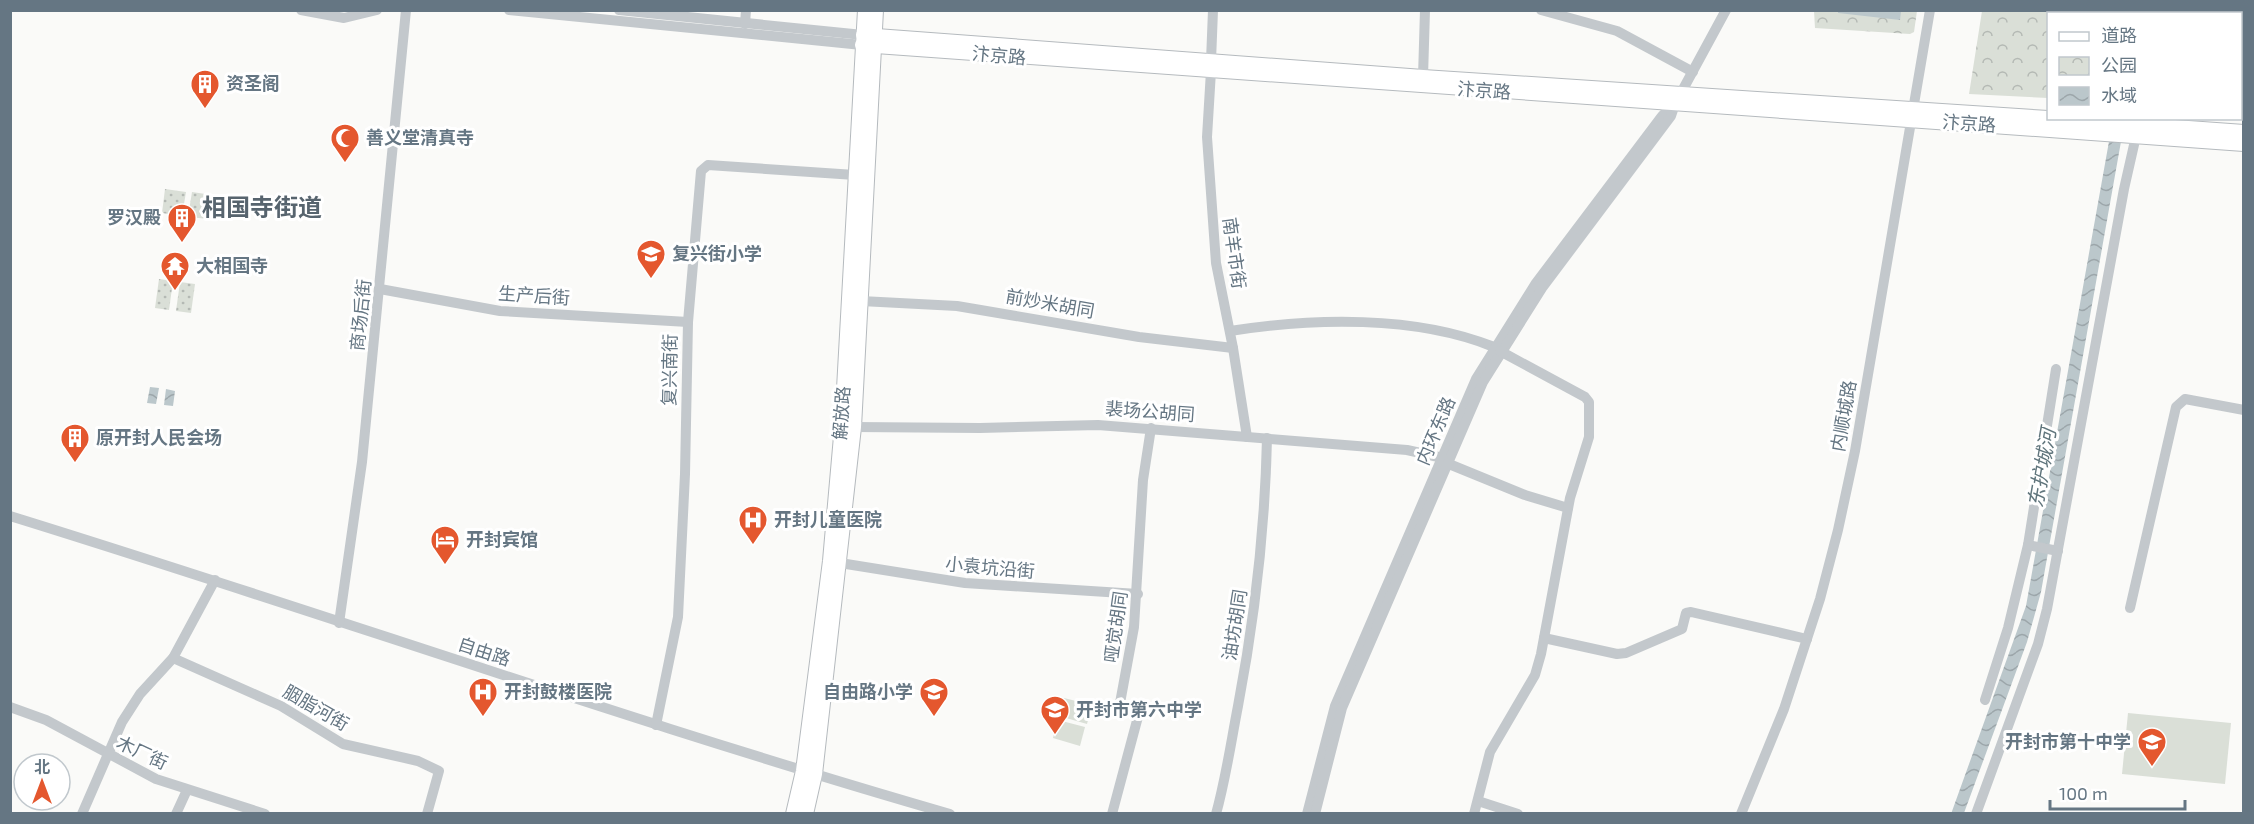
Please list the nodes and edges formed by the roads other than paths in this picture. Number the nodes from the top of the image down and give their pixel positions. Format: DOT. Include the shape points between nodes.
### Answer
graph roads {
  1 [pos="300,10"];
  2 [pos="376,10"];
  3 [pos="406,10"];
  4 [pos="509,10"];
  5 [pos="619,10"];
  6 [pos="746,10"];
  7 [pos="865,10"];
  8 [pos="876,10"];
  9 [pos="1213,10"];
  10 [pos="1425,10"];
  11 [pos="1541,10"];
  12 [pos="1726,10"];
  13 [pos="1930,10"];
  14 [pos="745,24"];
  15 [pos="868,40"];
  16 [pos="1211,66"];
  17 [pos="1693,72"];
  18 [pos="1423,76"];
  19 [pos="1678,99"];
  20 [pos="1913,114"];
  21 [pos="2047,118"];
  22 [pos="2060,120"];
  23 [pos="2106,128"];
  24 [pos="2133,132"];
  25 [pos="2244,132"];
  26 [pos="2244,144"];
  27 [pos="855,175"];
  28 [pos="380,289"];
  29 [pos="861,301"];
  30 [pos="688,322"];
  31 [pos="1230,331"];
  32 [pos="1233,348"];
  33 [pos="1497,349"];
  34 [pos="2056,369"];
  35 [pos="2244,410"];
  36 [pos="854,426"];
  37 [pos="1150,428"];
  38 [pos="1247,436"];
  39 [pos="1267,438"];
  40 [pos="1446,461"];
  41 [pos="1569,508"];
  42 [pos="10,516"];
  43 [pos="2032,546"];
  44 [pos="2054,550"];
  45 [pos="840,563"];
  46 [pos="215,580"];
  47 [pos="1138,594"];
  48 [pos="2130,608"];
  49 [pos="339,623"];
  50 [pos="1544,638"];
  51 [pos="1807,639"];
  52 [pos="173,658"];
  53 [pos="1985,700"];
  54 [pos="10,707"];
  55 [pos="657,724"];
  56 [pos="107,755"];
  57 [pos="809,773"];
  58 [pos="187,790"];
  59 [pos="1478,801"];
  60 [pos="82,813"];
  61 [pos="176,813"];
  62 [pos="265,813"];
  63 [pos="427,813"];
  64 [pos="793,813"];
  65 [pos="806,813"];
  66 [pos="950,813"];
  67 [pos="1112,813"];
  68 [pos="1216,813"];
  69 [pos="1307,813"];
  70 [pos="1315,813"];
  71 [pos="1474,813"];
  72 [pos="1518,813"];
  73 [pos="1741,813"];
  74 [pos="1976,813"];
  1 -- 2 [label="street" via="344,18"];
  3 -- 28 [label="street, 商场后街"];
  4 -- 15 [label="street"];
  5 -- 14 [label="street"];
  6 -- 14 [label="street"];
  7 -- 15 [label="main road, 解放路"];
  8 -- 15 [label="main road, 解放路"];
  9 -- 16 [label="street, 南羊市街"];
  10 -- 18 [label="street"];
  11 -- 17 [label="street" via="1617,31"];
  12 -- 17 [label="street, 内环东路"];
  13 -- 20 [label="street, 内顺城路"];
  14 -- 15 [label="street"];
  15 -- 16 [label="main road, 汴京路"];
  15 -- 27 [label="main road, 解放路"];
  15 -- 29 [label="main road, 解放路"];
  16 -- 18 [label="main road, 汴京路"];
  16 -- 19 [label="main road, 汴京路"];
  16 -- 31 [label="street, 南羊市街" via="1208,171 1216,263"];
  17 -- 19 [label="street, 内环东路"];
  18 -- 19 [label="main road, 汴京路"];
  19 -- 20 [label="main road, 汴京路"];
  19 -- 33 [label="street, 内环东路" via="1536,283"];
  20 -- 21 [label="main road, 汴京路"];
  20 -- 23 [label="main road, 汴京路"];
  20 -- 51 [label="street, 内顺城路" via="1856,451"];
  22 -- 23 [label="main road, 汴京路"];
  23 -- 24 [label="main road"];
  24 -- 25 [label="main road"];
  24 -- 26 [label="main road"];
  24 -- 44 [label="street"];
  27 -- 30 [label="street, 复兴南街" via="708,165 701,171"];
  27 -- 57 [label="main road, 解放路" via="841,436"];
  28 -- 30 [label="street, 生产后街" via="500,311"];
  28 -- 49 [label="street, 商场后街" via="362,462"];
  29 -- 32 [label="street, 前炒米胡同" via="957,306 1139,337"];
  29 -- 36 [label="main road, 解放路"];
  30 -- 55 [label="street, 复兴南街" via="678,617"];
  31 -- 32 [label="street, 南羊市街"];
  31 -- 33 [label="street" via="1301,324 1408,326 1444,331"];
  32 -- 38 [label="street, 南羊市街"];
  33 -- 40 [label="street, 内环东路" via="1476,379"];
  33 -- 41 [label="street" via="1589,402 1589,436"];
  34 -- 43 [label="street"];
  35 -- 48 [label="street" via="2185,399 2176,407"];
  36 -- 37 [label="street, 裴场公胡同"];
  36 -- 45 [label="main road, 解放路"];
  37 -- 38 [label="street, 裴场公胡同"];
  37 -- 47 [label="street, 哑觉胡同" via="1143,480"];
  38 -- 39 [label="street, 裴场公胡同"];
  39 -- 40 [label="street, 裴场公胡同" via="1407,450"];
  39 -- 68 [label="street, 油坊胡同" via="1262,549 1252,630"];
  40 -- 41 [label="street, 裴场公胡同" via="1525,495"];
  40 -- 69 [label="street, 内环东路" via="1335,706"];
  40 -- 70 [label="street, 内环东路" via="1342,708"];
  41 -- 50 [label="street"];
  42 -- 46 [label="street, 自由路"];
  43 -- 44 [label="street"];
  43 -- 53 [label="street"];
  44 -- 74 [label="street" via="2038,644"];
  45 -- 47 [label="street, 小袁坑沿街" via="965,583"];
  45 -- 57 [label="main road, 解放路"];
  46 -- 49 [label="street, 自由路"];
  46 -- 52 [label="street"];
  47 -- 67 [label="street, 哑觉胡同" via="1120,706 1139,713"];
  49 -- 55 [label="street, 自由路"];
  50 -- 51 [label="street" via="1626,653 1682,629 1686,613 1691,612"];
  50 -- 59 [label="street" via="1535,675 1490,752"];
  51 -- 73 [label="street, 内顺城路" via="1785,710"];
  52 -- 56 [label="street" via="140,694"];
  52 -- 63 [label="street, 胭脂河街" via="280,706 342,744 418,760 439,771"];
  54 -- 56 [label="street, 木厂街" via="46,720"];
  55 -- 57 [label="street, 自由路"];
  56 -- 58 [label="street, 木厂街"];
  56 -- 60 [label="street"];
  57 -- 64 [label="main road, 解放路"];
  57 -- 65 [label="main road, 解放路"];
  57 -- 66 [label="street, 自由路"];
  58 -- 61 [label="street"];
  58 -- 62 [label="street, 木厂街"];
  59 -- 71 [label="street"];
  59 -- 72 [label="street"];
}
